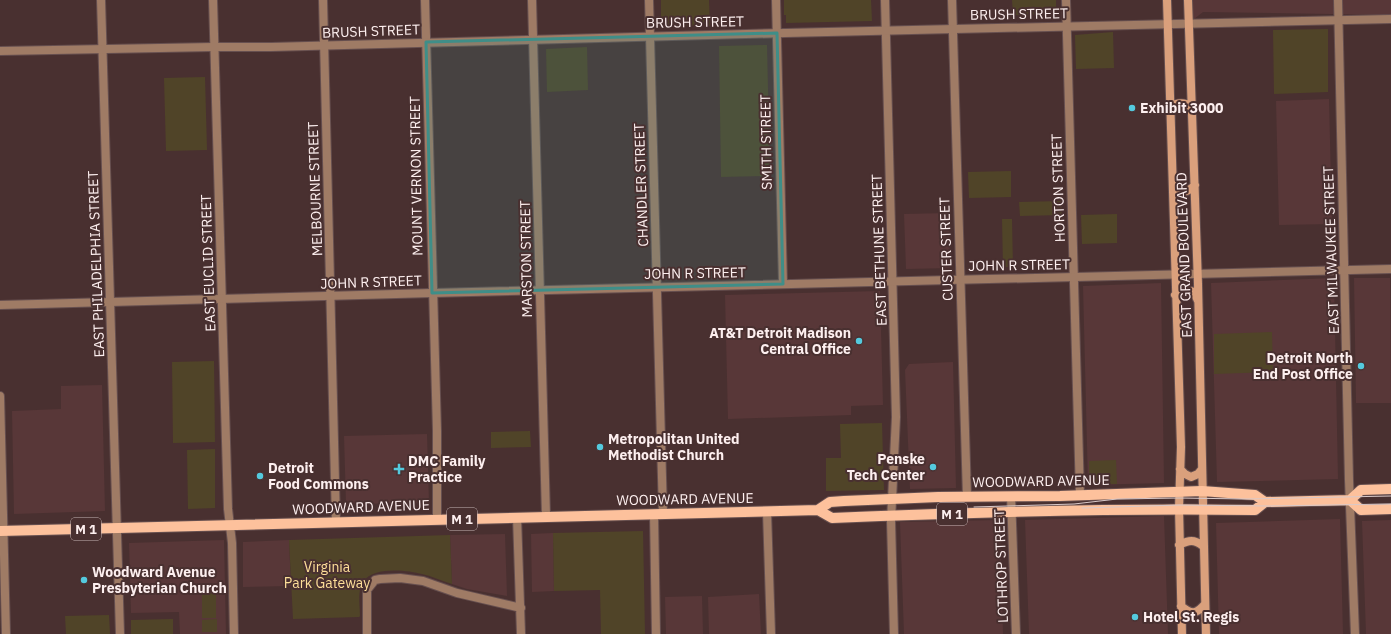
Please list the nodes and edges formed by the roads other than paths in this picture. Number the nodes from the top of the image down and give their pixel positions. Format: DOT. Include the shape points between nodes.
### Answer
graph roads {
  1 [pos="101,0"];
  2 [pos="212,0"];
  3 [pos="323,0"];
  4 [pos="425,0"];
  5 [pos="532,0"];
  6 [pos="649,0"];
  7 [pos="776,0"];
  8 [pos="885,0"];
  9 [pos="952,0"];
  10 [pos="1066,0"];
  11 [pos="1167,0"];
  12 [pos="1188,0"];
  13 [pos="1338,0"];
  14 [pos="1391,19"];
  15 [pos="1338,20"];
  16 [pos="1189,23"];
  17 [pos="1168,24"];
  18 [pos="1066,26"];
  19 [pos="953,29"];
  20 [pos="886,31"];
  21 [pos="777,33"];
  22 [pos="650,36"];
  23 [pos="533,39"];
  24 [pos="426,42"];
  25 [pos="213,46"];
  26 [pos="324,46"];
  27 [pos="103,49"];
  28 [pos="0,51"];
  29 [pos="1170,107"];
  30 [pos="1192,107"];
  31 [pos="1172,177"];
  32 [pos="1195,185"];
  33 [pos="1391,269"];
  34 [pos="1344,270"];
  35 [pos="1175,274"];
  36 [pos="1198,274"];
  37 [pos="1073,277"];
  38 [pos="960,280"];
  39 [pos="892,281"];
  40 [pos="783,284"];
  41 [pos="657,287"];
  42 [pos="540,290"];
  43 [pos="432,293"];
  44 [pos="1175,295"];
  45 [pos="331,296"];
  46 [pos="222,299"];
  47 [pos="1198,301"];
  48 [pos="110,302"];
  49 [pos="0,305"];
  50 [pos="0,396"];
  51 [pos="1180,469"];
  52 [pos="1202,469"];
  53 [pos="1391,489"];
  54 [pos="1202,491"];
  55 [pos="1179,492"];
  56 [pos="1080,495"];
  57 [pos="1011,496"];
  58 [pos="967,497"];
  59 [pos="892,499"];
  60 [pos="1350,500"];
  61 [pos="1265,502"];
  62 [pos="1179,508"];
  63 [pos="1203,509"];
  64 [pos="1391,509"];
  65 [pos="818,510"];
  66 [pos="767,512"];
  67 [pos="1012,512"];
  68 [pos="658,514"];
  69 [pos="891,515"];
  70 [pos="546,516"];
  71 [pos="517,517"];
  72 [pos="438,519"];
  73 [pos="336,522"];
  74 [pos="230,525"];
  75 [pos="117,528"];
  76 [pos="2,531"];
  77 [pos="1179,545"];
  78 [pos="1203,546"];
  79 [pos="1204,604"];
  80 [pos="1181,606"];
  81 [pos="521,608"];
  82 [pos="6,634"];
  83 [pos="120,634"];
  84 [pos="234,634"];
  85 [pos="367,634"];
  86 [pos="521,634"];
  87 [pos="656,634"];
  88 [pos="771,634"];
  89 [pos="894,634"];
  90 [pos="1016,634"];
  91 [pos="1182,634"];
  92 [pos="1206,634"];
  93 [pos="1354,634"];
  1 -- 27 [label="street, EAST PHILADELPHIA STREET"];
  2 -- 25 [label="street, EAST EUCLID STREET"];
  3 -- 26 [label="street, MELBOURNE STREET"];
  4 -- 24 [label="street, MOUNT VERNON STREET"];
  5 -- 23 [label="street, MARSTON STREET"];
  6 -- 22 [label="street, CHANDLER STREET"];
  7 -- 21 [label="street, SMITH STREET"];
  8 -- 20 [label="street, EAST BETHUNE STREET"];
  9 -- 19 [label="street, CUSTER STREET"];
  10 -- 18 [label="street, HORTON STREET"];
  11 -- 17 [label="main road, EAST GRAND BOULEVARD"];
  12 -- 16 [label="main road, EAST GRAND BOULEVARD"];
  13 -- 15 [label="street, EAST MILWAUKEE STREET"];
  14 -- 15 [label="street, BRUSH STREET"];
  15 -- 16 [label="street, BRUSH STREET"];
  15 -- 34 [label="street, EAST MILWAUKEE STREET"];
  16 -- 17 [label="street, BRUSH STREET"];
  16 -- 30 [label="main road, EAST GRAND BOULEVARD"];
  17 -- 18 [label="street, BRUSH STREET"];
  17 -- 29 [label="main road, EAST GRAND BOULEVARD"];
  18 -- 19 [label="street, BRUSH STREET"];
  18 -- 37 [label="street, HORTON STREET"];
  19 -- 20 [label="street, BRUSH STREET"];
  19 -- 38 [label="street, CUSTER STREET"];
  20 -- 21 [label="street, BRUSH STREET"];
  20 -- 39 [label="street, EAST BETHUNE STREET"];
  21 -- 22 [label="street, BRUSH STREET"];
  21 -- 40 [label="street, SMITH STREET"];
  22 -- 23 [label="street, BRUSH STREET"];
  22 -- 41 [label="street, CHANDLER STREET"];
  23 -- 24 [label="street, BRUSH STREET"];
  23 -- 42 [label="street, MARSTON STREET"];
  24 -- 26 [label="street, BRUSH STREET"];
  24 -- 43 [label="street, MOUNT VERNON STREET"];
  25 -- 26 [label="street, BRUSH STREET"];
  25 -- 27 [label="street, BRUSH STREET"];
  25 -- 46 [label="street, EAST EUCLID STREET"];
  26 -- 45 [label="street, MELBOURNE STREET"];
  27 -- 28 [label="street, BRUSH STREET"];
  27 -- 48 [label="street, EAST PHILADELPHIA STREET"];
  29 -- 30 [label="main road" via="1186,103"];
  29 -- 31 [label="main road, EAST GRAND BOULEVARD"];
  30 -- 32 [label="main road, EAST GRAND BOULEVARD"];
  31 -- 32 [label="main road" via="1174,186 1182,192"];
  31 -- 35 [label="main road, EAST GRAND BOULEVARD"];
  32 -- 36 [label="main road, EAST GRAND BOULEVARD"];
  33 -- 34 [label="street, JOHN R STREET"];
  34 -- 36 [label="street, JOHN R STREET"];
  34 -- 60 [label="street, EAST MILWAUKEE STREET"];
  35 -- 36 [label="street, JOHN R STREET"];
  35 -- 37 [label="street, JOHN R STREET"];
  35 -- 44 [label="main road, EAST GRAND BOULEVARD"];
  36 -- 47 [label="main road, EAST GRAND BOULEVARD"];
  37 -- 38 [label="street, JOHN R STREET"];
  37 -- 56 [label="street, HORTON STREET"];
  38 -- 39 [label="street, JOHN R STREET"];
  38 -- 58 [label="street, CUSTER STREET"];
  39 -- 40 [label="street, JOHN R STREET"];
  39 -- 59 [label="street, EAST BETHUNE STREET" via="896,417"];
  40 -- 41 [label="street, JOHN R STREET"];
  41 -- 42 [label="street, JOHN R STREET"];
  41 -- 68 [label="street, CHANDLER STREET"];
  42 -- 43 [label="street, JOHN R STREET"];
  42 -- 70 [label="street, MARSTON STREET"];
  43 -- 45 [label="street, JOHN R STREET"];
  43 -- 72 [label="street, MOUNT VERNON STREET"];
  44 -- 47 [label="main road" via="1187,289 1194,292"];
  44 -- 51 [label="main road, EAST GRAND BOULEVARD"];
  45 -- 46 [label="street, JOHN R STREET"];
  45 -- 73 [label="street, MELBOURNE STREET"];
  46 -- 48 [label="street, JOHN R STREET"];
  46 -- 74 [label="street, EAST EUCLID STREET"];
  47 -- 52 [label="main road, EAST GRAND BOULEVARD"];
  48 -- 49 [label="street, JOHN R STREET"];
  48 -- 75 [label="street, EAST PHILADELPHIA STREET"];
  50 -- 76 [label="street"];
  51 -- 52 [label="main road" via="1191,476 1198,474"];
  51 -- 55 [label="main road, EAST GRAND BOULEVARD"];
  52 -- 54 [label="main road, EAST GRAND BOULEVARD"];
  53 -- 60 [label="main road" via="1361,490"];
  54 -- 55 [label="main road, WOODWARD AVENUE / M 1"];
  54 -- 61 [label="main road, WOODWARD AVENUE / M 1" via="1255,495"];
  54 -- 63 [label="main road, EAST GRAND BOULEVARD"];
  55 -- 56 [label="main road, WOODWARD AVENUE / M 1"];
  55 -- 62 [label="main road, EAST GRAND BOULEVARD"];
  56 -- 57 [label="main road, WOODWARD AVENUE / M 1"];
  57 -- 58 [label="main road, WOODWARD AVENUE / M 1"];
  57 -- 67 [label="street, LOTHROP STREET"];
  58 -- 59 [label="main road, WOODWARD AVENUE / M 1"];
  59 -- 65 [label="main road, WOODWARD AVENUE / M 1" via="830,502"];
  59 -- 69 [label="street, EAST BETHUNE STREET"];
  60 -- 61 [label="main road, WOODWARD AVENUE / M 1"];
  60 -- 64 [label="main road" via="1361,510"];
  60 -- 93 [label="street, EAST MILWAUKEE STREET"];
  61 -- 63 [label="main road, WOODWARD AVENUE / M 1" via="1255,510"];
  62 -- 63 [label="main road, WOODWARD AVENUE / M 1"];
  62 -- 67 [label="main road, WOODWARD AVENUE / M 1"];
  62 -- 77 [label="main road, EAST GRAND BOULEVARD"];
  63 -- 78 [label="main road, EAST GRAND BOULEVARD"];
  65 -- 66 [label="main road, WOODWARD AVENUE / M 1"];
  65 -- 69 [label="main road, WOODWARD AVENUE / M 1" via="832,518"];
  66 -- 68 [label="main road, WOODWARD AVENUE / M 1"];
  66 -- 88 [label="street"];
  67 -- 69 [label="main road, WOODWARD AVENUE / M 1"];
  67 -- 90 [label="street, LOTHROP STREET"];
  68 -- 70 [label="main road, WOODWARD AVENUE / M 1"];
  68 -- 87 [label="street, CHANDLER STREET"];
  69 -- 89 [label="street, EAST BETHUNE STREET"];
  70 -- 71 [label="main road, WOODWARD AVENUE / M 1"];
  71 -- 72 [label="main road, WOODWARD AVENUE / M 1"];
  71 -- 81 [label="street"];
  72 -- 73 [label="main road, WOODWARD AVENUE / M 1"];
  73 -- 74 [label="main road, WOODWARD AVENUE / M 1"];
  74 -- 75 [label="main road, WOODWARD AVENUE / M 1"];
  74 -- 84 [label="street, EAST EUCLID STREET"];
  75 -- 76 [label="main road, WOODWARD AVENUE / M 1"];
  75 -- 83 [label="street, EAST PHILADELPHIA STREET"];
  76 -- 82 [label="street"];
  77 -- 78 [label="main road" via="1189,540"];
  77 -- 80 [label="main road, EAST GRAND BOULEVARD"];
  78 -- 79 [label="main road, EAST GRAND BOULEVARD"];
  79 -- 80 [label="main road" via="1196,612 1188,611"];
  79 -- 92 [label="main road, EAST GRAND BOULEVARD"];
  80 -- 91 [label="main road, EAST GRAND BOULEVARD"];
  81 -- 85 [label="street" via="457,593 423,581 380,579 375,580 367,590"];
  81 -- 86 [label="street"];
}
